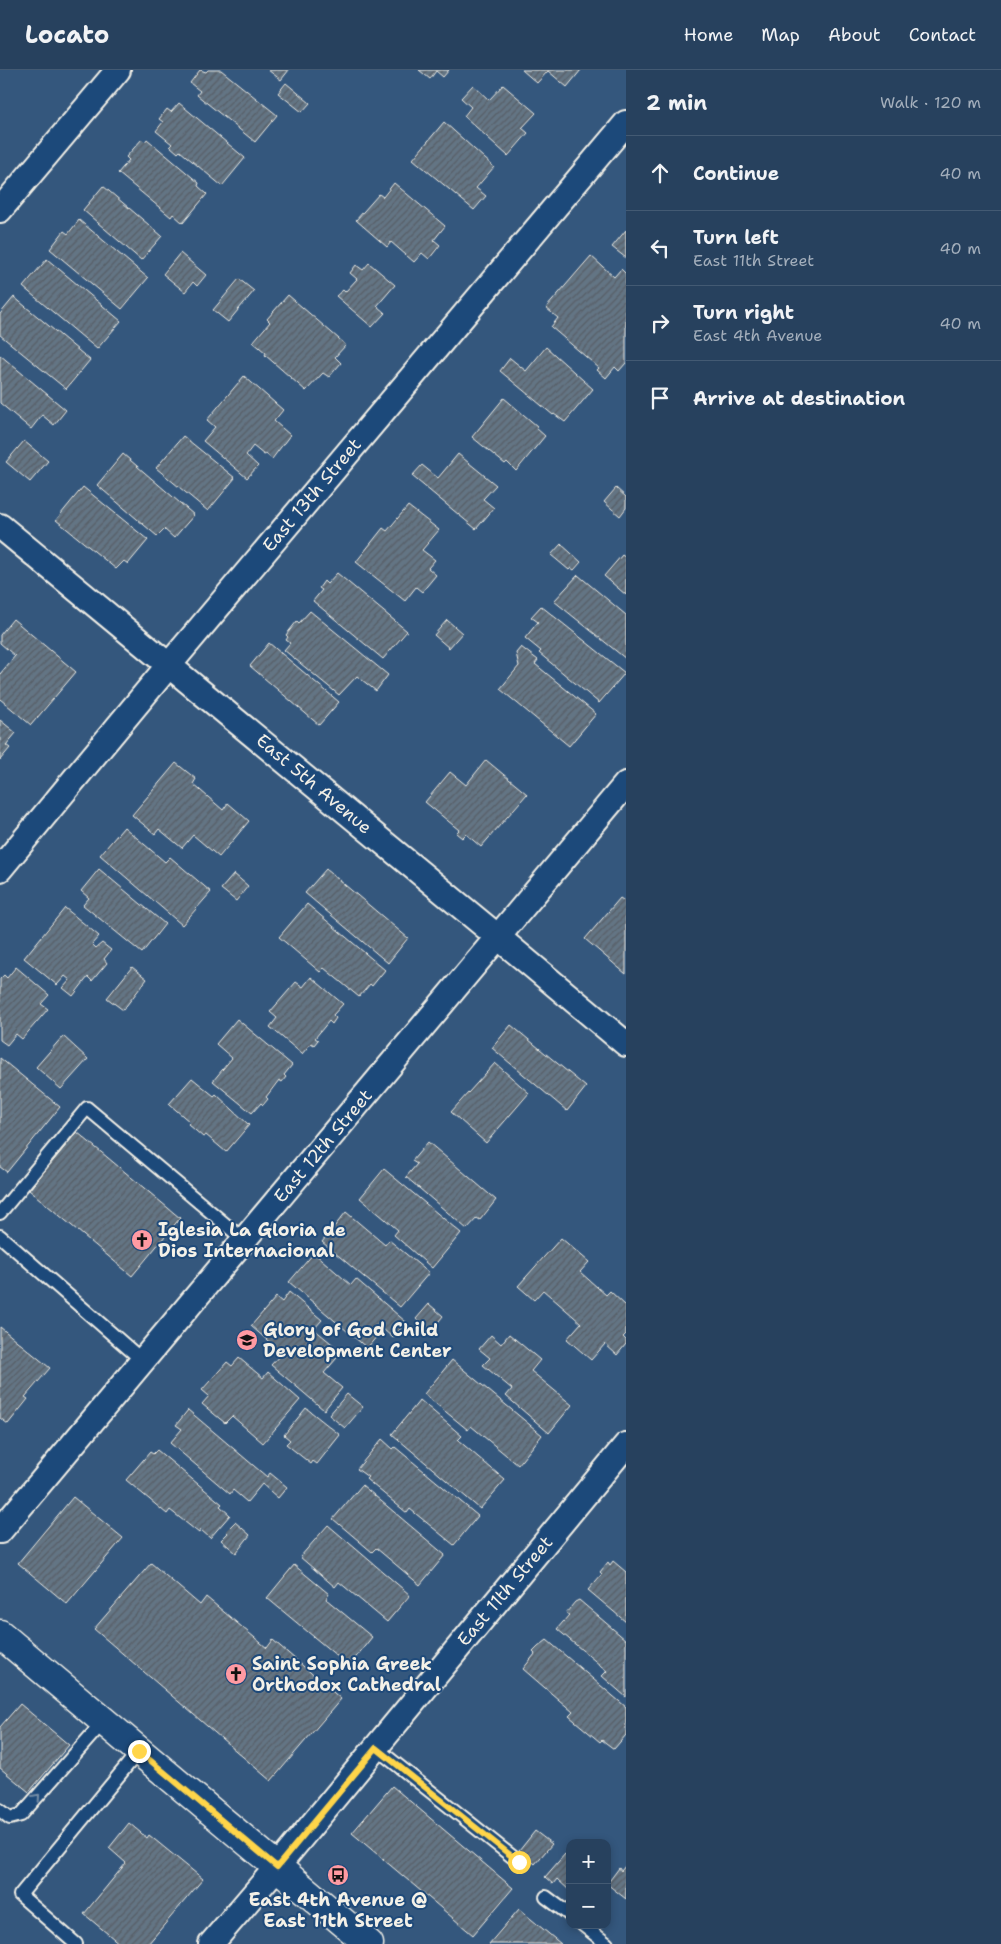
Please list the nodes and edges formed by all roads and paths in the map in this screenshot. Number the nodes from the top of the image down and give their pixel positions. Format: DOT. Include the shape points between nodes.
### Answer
graph roads {
  1 [pos="118,70"];
  2 [pos="626,124"];
  3 [pos="0,210"];
  4 [pos="0,526"];
  5 [pos="169,665"];
  6 [pos="626,784"];
  7 [pos="0,868"];
  8 [pos="498,936"];
  9 [pos="626,1044"];
  10 [pos="0,1213"];
  11 [pos="0,1236"];
  12 [pos="244,1240"];
  13 [pos="143,1361"];
  14 [pos="626,1445"];
  15 [pos="0,1531"];
  16 [pos="2,1640"];
  17 [pos="104,1721"];
  18 [pos="376,1748"];
  19 [pos="139,1751"];
  20 [pos="0,1810"];
  21 [pos="519,1862"];
  22 [pos="277,1867"];
  23 [pos="546,1896"];
  24 [pos="566,1912"];
  25 [pos="587,1929"];
  26 [pos="76,1944"];
  27 [pos="211,1944"];
  28 [pos="369,1944"];
  29 [pos="606,1944"];
  1 -- 3 [label="street"];
  2 -- 5 [label="street, East 13th Street"];
  4 -- 5 [label="street, East 5th Avenue"];
  5 -- 7 [label="street, East 13th Street"];
  5 -- 8 [label="street, East 5th Avenue"];
  6 -- 8 [label="street, East 12th Street"];
  8 -- 9 [label="street, East 5th Avenue"];
  8 -- 12 [label="street, East 12th Street"];
  10 -- 12 [label="lane" via="87,1108"];
  11 -- 13 [label="lane"];
  12 -- 13 [label="street, East 12th Street"];
  13 -- 15 [label="street, East 12th Street"];
  14 -- 18 [label="street, East 11th Street"];
  16 -- 17 [label="main road"];
  17 -- 19 [label="main road"];
  20 -- 17 [label="lane, one-way" via="10,1818 21,1815"];
  18 -- 21 [label="lane"];
  18 -- 22 [label="street, East 11th Street"];
  19 -- 22 [label="main road"];
  19 -- 26 [label="lane" via="20,1895"];
  22 -- 27 [label="street, East 11th Street"];
  22 -- 28 [label="main road"];
  23 -- 24 [label="lane"];
  25 -- 29 [label="lane"];
}
